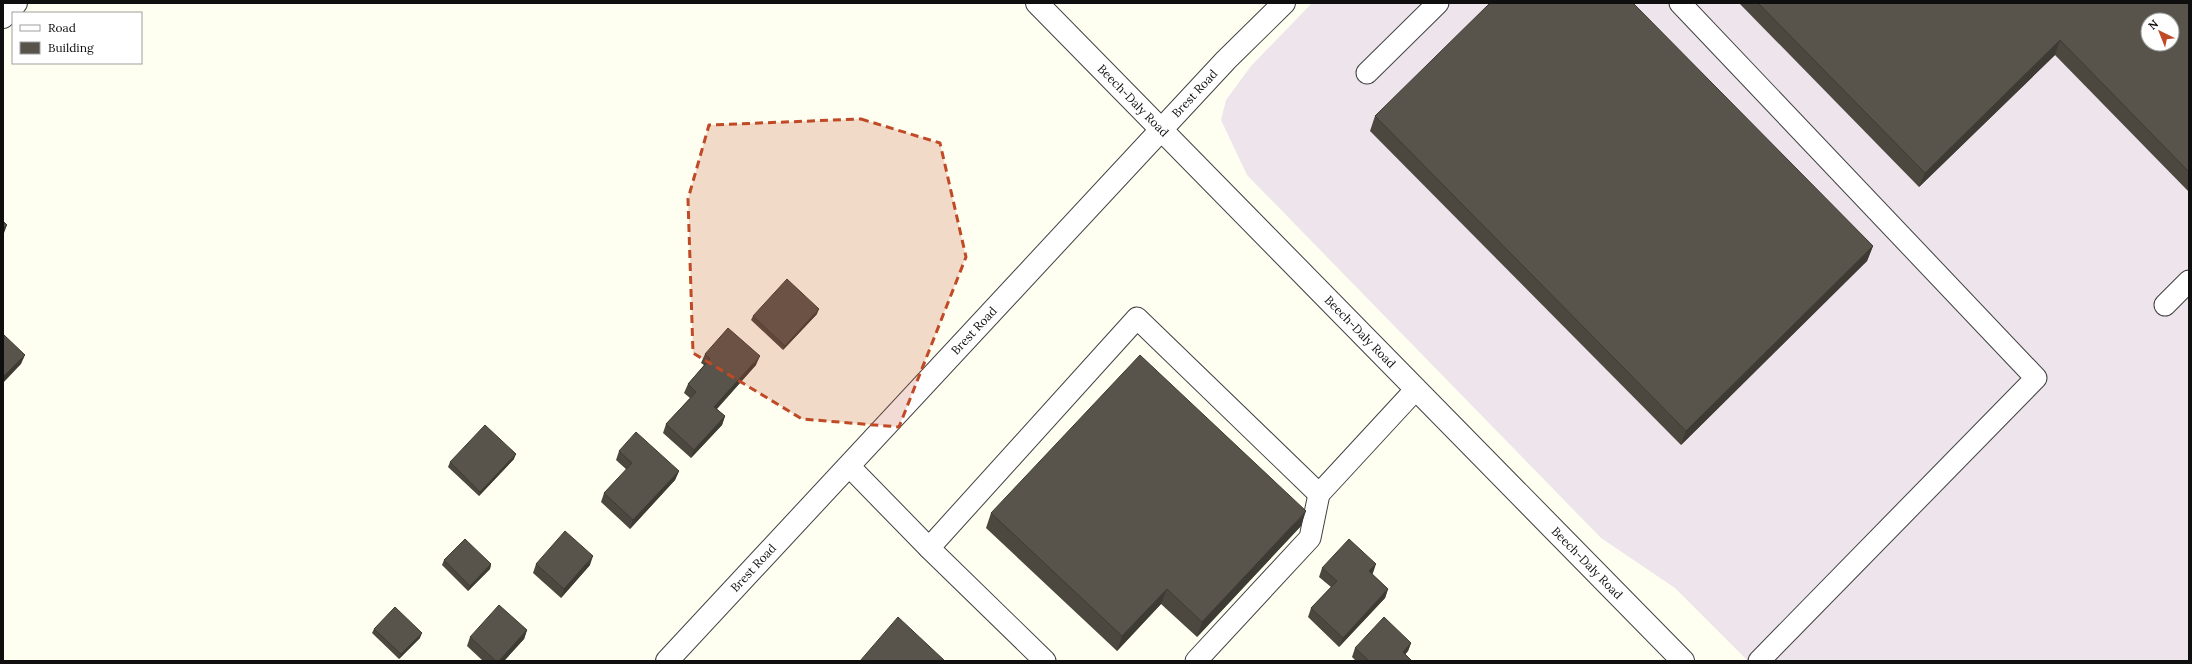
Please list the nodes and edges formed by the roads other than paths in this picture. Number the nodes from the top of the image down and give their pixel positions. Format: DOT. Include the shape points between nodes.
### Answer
graph roads {
  1 [pos="16,3"];
  2 [pos="1037,3"];
  3 [pos="1284,3"];
  4 [pos="1438,3"];
  5 [pos="1680,3"];
  6 [pos="3,17"];
  7 [pos="1367,73"];
  8 [pos="1162,129"];
  9 [pos="2189,281"];
  10 [pos="2165,305"];
  11 [pos="1416,389"];
  12 [pos="849,466"];
  13 [pos="1319,494"];
  14 [pos="930,548"];
  15 [pos="667,661"];
  16 [pos="1045,661"];
  17 [pos="1196,661"];
  18 [pos="1684,661"];
  19 [pos="1759,661"];
  1 -- 6 [label="street"];
  2 -- 8 [label="street, Beech-Daly Road"];
  3 -- 8 [label="street, Brest Road"];
  4 -- 7 [label="lane"];
  5 -- 19 [label="lane" via="2036,378"];
  8 -- 11 [label="street, Beech-Daly Road"];
  8 -- 12 [label="street, Brest Road"];
  9 -- 10 [label="lane"];
  11 -- 13 [label="lane"];
  11 -- 18 [label="street, Beech-Daly Road"];
  12 -- 14 [label="lane"];
  12 -- 15 [label="street, Brest Road"];
  13 -- 14 [label="lane" via="1137,318"];
  13 -- 17 [label="lane" via="1310,538"];
  14 -- 16 [label="lane"];
}
